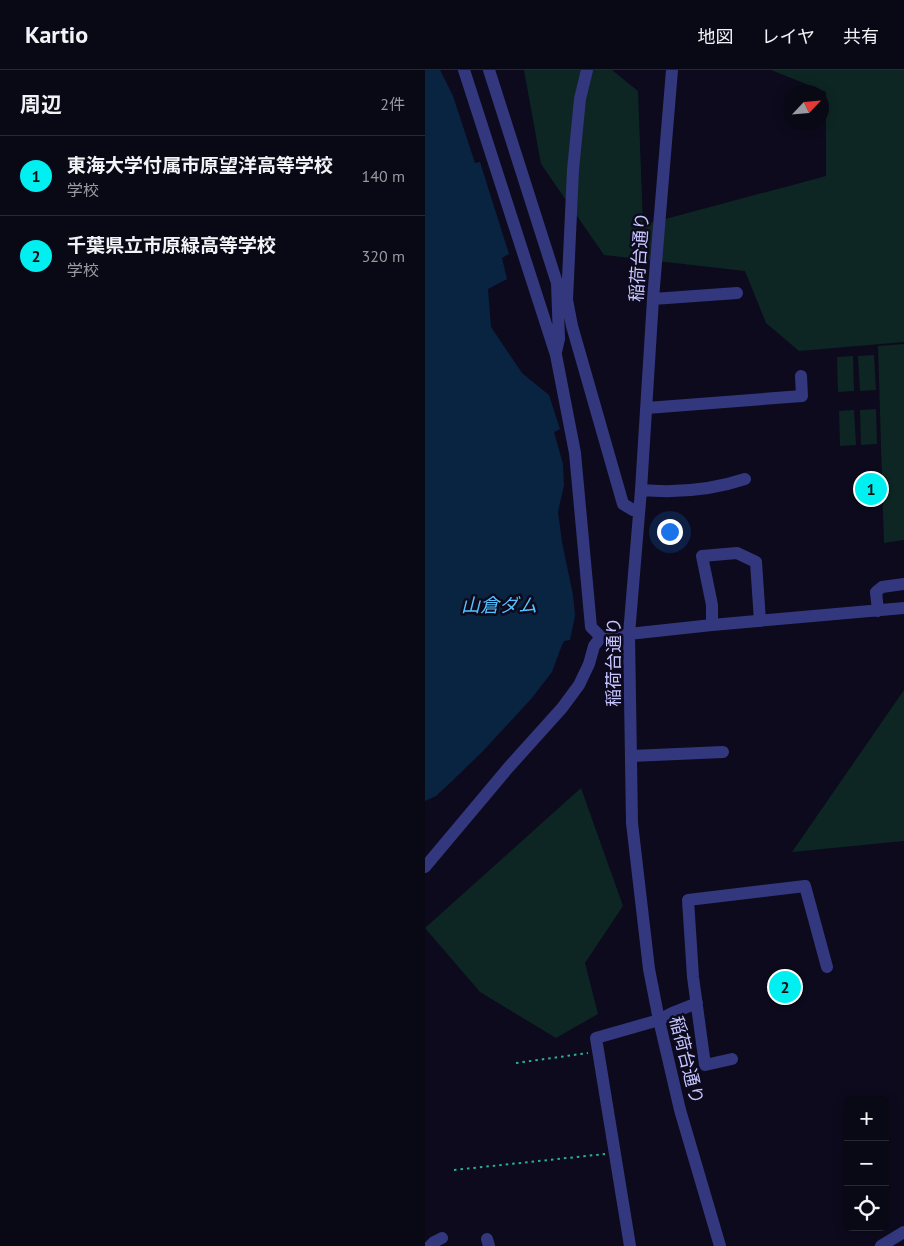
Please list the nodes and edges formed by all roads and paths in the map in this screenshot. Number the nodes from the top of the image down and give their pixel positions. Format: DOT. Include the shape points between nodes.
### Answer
graph roads {
  1 [pos="464,70"];
  2 [pos="489,70"];
  3 [pos="587,70"];
  4 [pos="672,70"];
  5 [pos="737,293"];
  6 [pos="653,299"];
  7 [pos="555,355"];
  8 [pos="801,376"];
  9 [pos="647,408"];
  10 [pos="745,479"];
  11 [pos="641,490"];
  12 [pos="639,511"];
  13 [pos="904,584"];
  14 [pos="904,608"];
  15 [pos="878,611"];
  16 [pos="760,620"];
  17 [pos="712,625"];
  18 [pos="629,634"];
  19 [pos="601,638"];
  20 [pos="723,752"];
  21 [pos="631,756"];
  22 [pos="425,867"];
  23 [pos="827,967"];
  24 [pos="697,1003"];
  25 [pos="659,1020"];
  26 [pos="598,1052"];
  27 [pos="732,1059"];
  28 [pos="516,1063"];
  29 [pos="615,1152"];
  30 [pos="454,1170"];
  31 [pos="904,1232"];
  32 [pos="442,1238"];
  33 [pos="431,1246"];
  34 [pos="630,1246"];
  35 [pos="720,1246"];
  36 [pos="881,1246"];
  1 -- 7 [label="street"];
  2 -- 7 [label="street" via="557,283 559,339"];
  3 -- 12 [label="street" via="580,100 573,170 567,300 623,504"];
  4 -- 6 [label="street, 稲荷台通り"];
  5 -- 6 [label="street"];
  6 -- 9 [label="street, 稲荷台通り"];
  7 -- 19 [label="street" via="575,453 591,626"];
  8 -- 9 [label="street" via="802,396"];
  9 -- 11 [label="street, 稲荷台通り"];
  10 -- 11 [label="street" via="690,491"];
  11 -- 12 [label="street, 稲荷台通り"];
  12 -- 18 [label="street, 稲荷台通り"];
  13 -- 15 [label="street" via="881,587 876,592"];
  14 -- 15 [label="street"];
  15 -- 16 [label="street"];
  16 -- 17 [label="street"];
  16 -- 17 [label="street" via="756,562 737,553 702,556 712,605"];
  17 -- 18 [label="street"];
  18 -- 19 [label="street"];
  18 -- 21 [label="street, 稲荷台通り"];
  19 -- 22 [label="street" via="593,646 579,685 562,708"];
  20 -- 21 [label="street"];
  21 -- 25 [label="street, 稲荷台通り" via="633,833 649,969"];
  23 -- 24 [label="street" via="805,886 688,900"];
  24 -- 25 [label="street"];
  24 -- 27 [label="street" via="705,1065"];
  25 -- 26 [label="street" via="596,1038"];
  25 -- 35 [label="street, 稲荷台通り" via="680,1110"];
  26 -- 28 [label="path"];
  26 -- 29 [label="street"];
  29 -- 30 [label="path"];
  29 -- 34 [label="street"];
  31 -- 36 [label="street"];
  32 -- 33 [label="street"];
}
